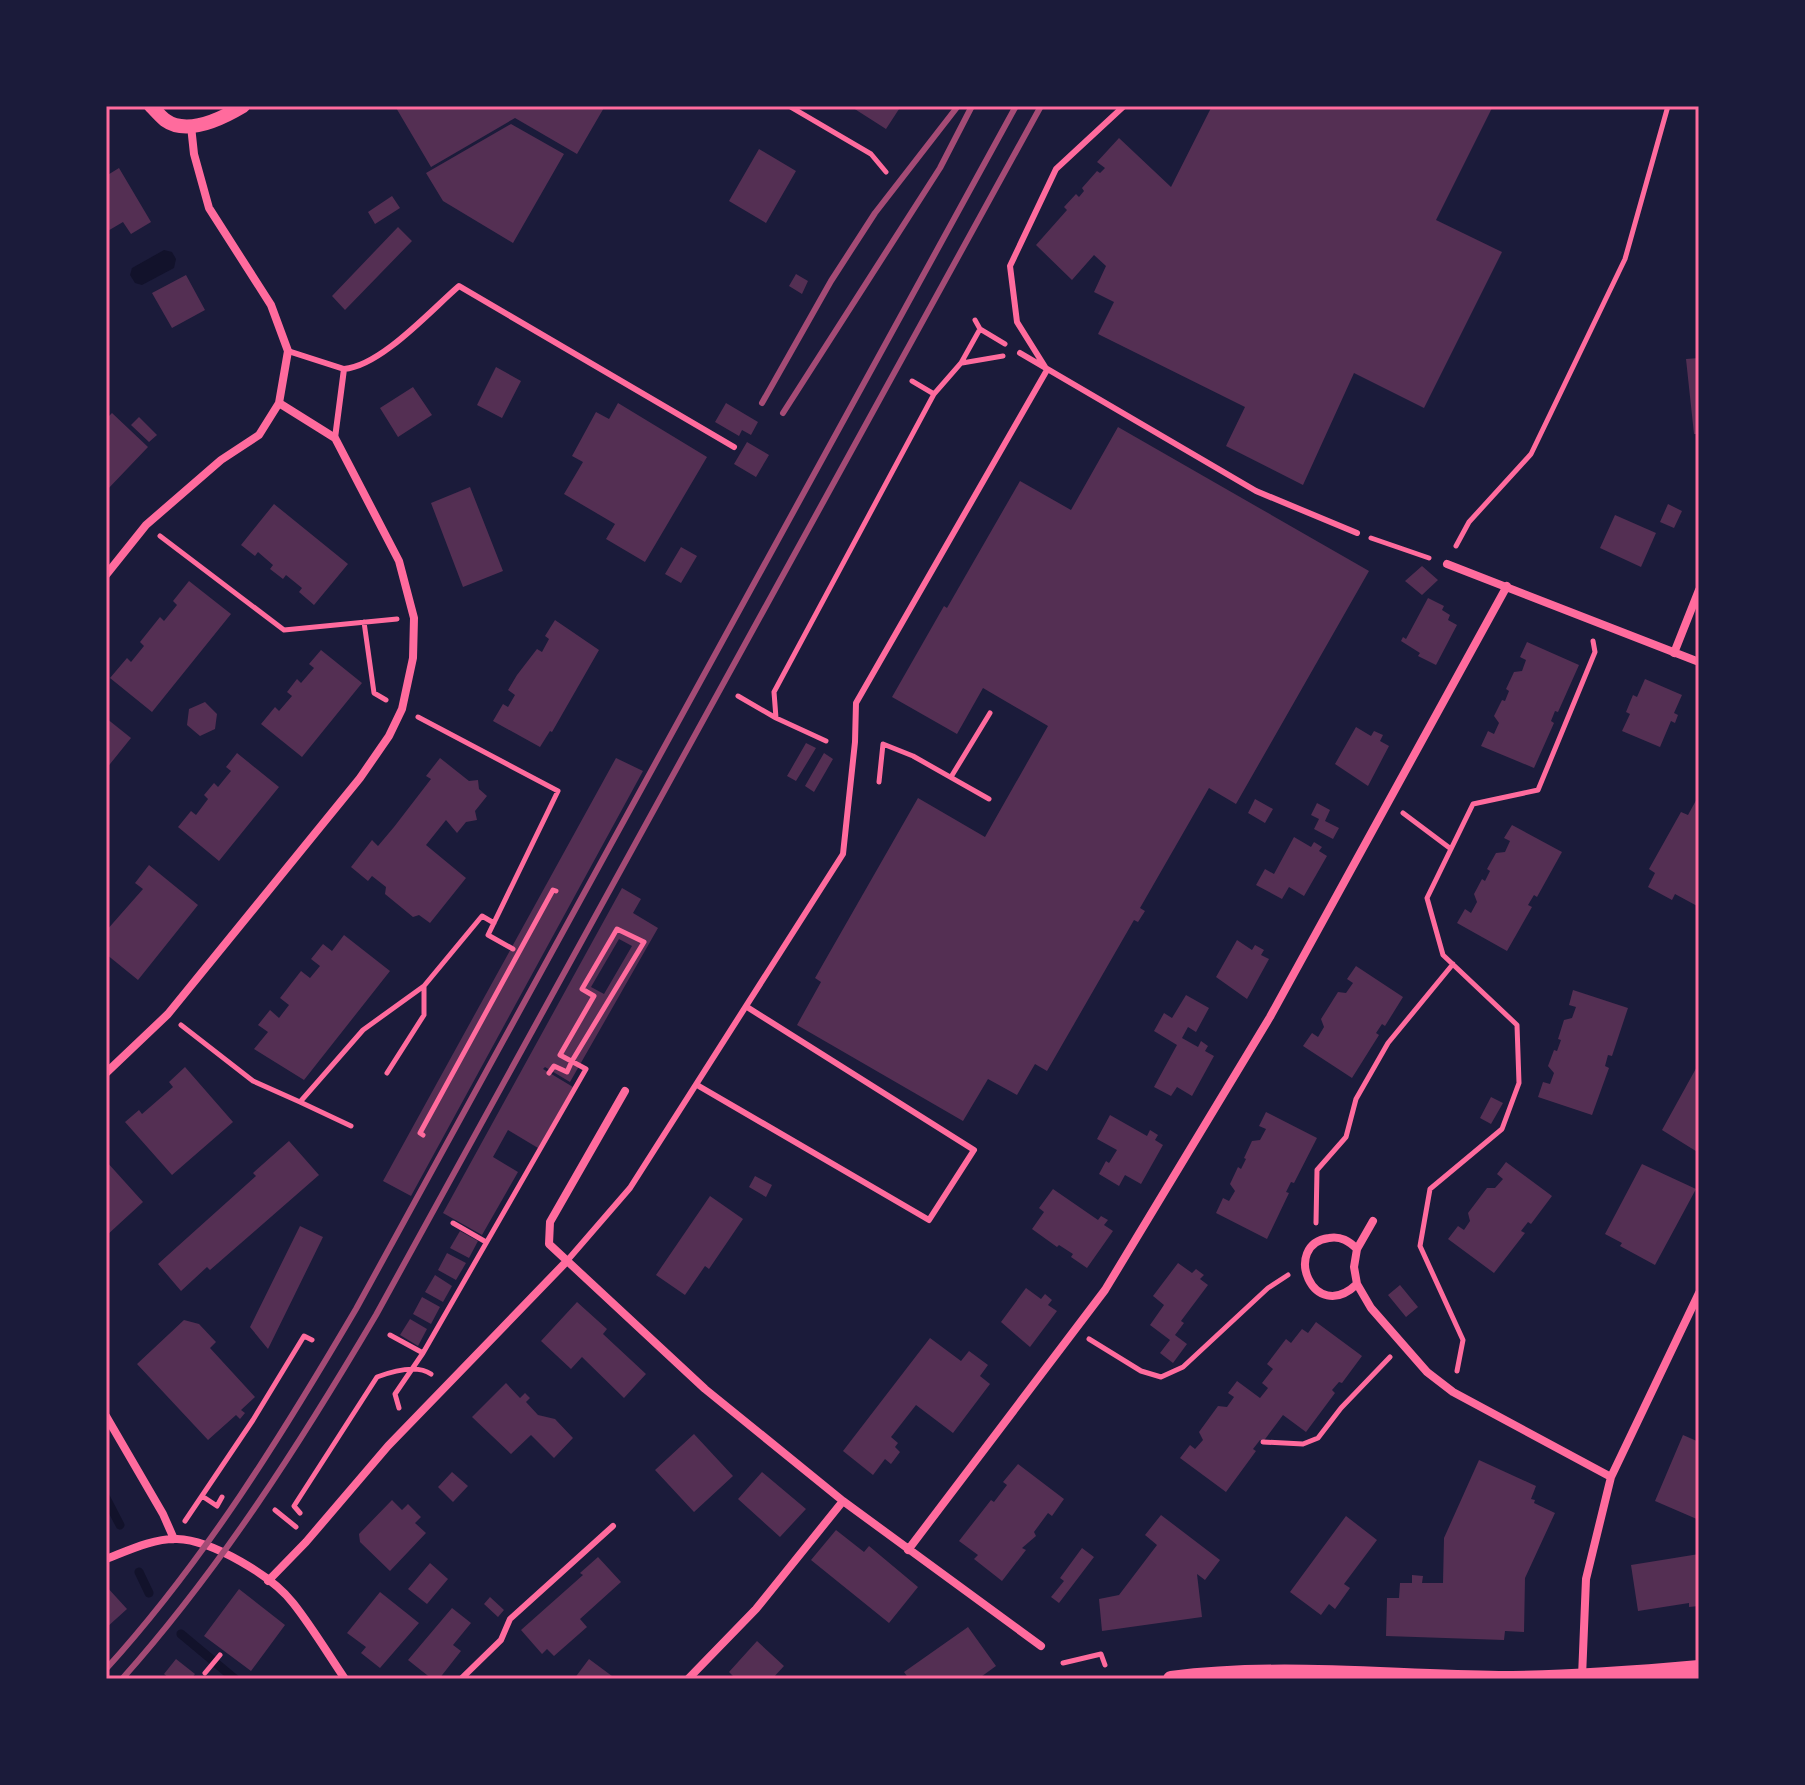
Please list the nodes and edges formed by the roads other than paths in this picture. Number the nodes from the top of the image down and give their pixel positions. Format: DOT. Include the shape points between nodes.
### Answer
graph roads {
  1 [pos="151,106"];
  2 [pos="243,106"];
  3 [pos="1124,106"];
  4 [pos="191,126"];
  5 [pos="288,351"];
  6 [pos="1020,353"];
  7 [pos="344,369"];
  8 [pos="1047,370"];
  9 [pos="279,403"];
  10 [pos="335,438"];
  11 [pos="734,447"];
  12 [pos="1357,533"];
  13 [pos="1447,564"];
  14 [pos="106,575"];
  15 [pos="1507,586"];
  16 [pos="1699,590"];
  17 [pos="1674,653"];
  18 [pos="1699,662"];
  19 [pos="747,1007"];
  20 [pos="106,1073"];
  21 [pos="697,1085"];
  22 [pos="625,1091"];
  23 [pos="1373,1221"];
  24 [pos="1357,1249"];
  25 [pos="566,1262"];
  26 [pos="1357,1284"];
  27 [pos="1699,1293"];
  28 [pos="106,1416"];
  29 [pos="1611,1477"];
  30 [pos="843,1501"];
  31 [pos="613,1526"];
  32 [pos="174,1539"];
  33 [pos="908,1550"];
  34 [pos="106,1559"];
  35 [pos="268,1581"];
  36 [pos="1041,1646"];
  37 [pos="1699,1668"];
  38 [pos="1253,1676"];
  39 [pos="1582,1678"];
  40 [pos="345,1679"];
  41 [pos="461,1679"];
  42 [pos="688,1679"];
  43 [pos="1171,1679"];
  1 -- 4 [label="street" via="167,122"];
  2 -- 4 [label="street" via="224,118"];
  3 -- 8 [label="lane" via="1056,169 1010,266 1017,322"];
  4 -- 5 [label="street" via="209,208 271,305"];
  5 -- 7 [label="lane"];
  5 -- 9 [label="street"];
  6 -- 8 [label="lane"];
  7 -- 10 [label="lane"];
  7 -- 11 [label="lane" via="382,354 459,286"];
  8 -- 12 [label="lane" via="1256,491"];
  8 -- 19 [label="lane" via="856,703 843,854"];
  9 -- 10 [label="street"];
  9 -- 14 [label="street" via="259,435 221,460 146,525"];
  10 -- 20 [label="street" via="399,561 414,618 413,658 402,709 360,778 168,1014"];
  13 -- 15 [label="street"];
  15 -- 17 [label="street"];
  15 -- 33 [label="street" via="1270,1017 1105,1290"];
  16 -- 17 [label="street"];
  17 -- 18 [label="street"];
  19 -- 21 [label="lane"];
  19 -- 21 [label="lane" via="974,1150 929,1220"];
  21 -- 25 [label="lane" via="630,1188"];
  22 -- 25 [label="street" via="550,1222 549,1244"];
  23 -- 24 [label="street"];
  24 -- 26 [label="street"];
  24 -- 26 [label="street" via="1342,1238 1323,1239 1306,1256 1305,1271 1322,1294 1341,1295"];
  25 -- 30 [label="street" via="705,1389"];
  25 -- 35 [label="street" via="388,1446"];
  26 -- 29 [label="street" via="1402,1344 1453,1392"];
  27 -- 29 [label="street"];
  28 -- 32 [label="street"];
  29 -- 39 [label="street" via="1586,1579"];
  30 -- 33 [label="street"];
  30 -- 42 [label="street" via="756,1609"];
  31 -- 41 [label="lane" via="510,1619 501,1640"];
  32 -- 34 [label="street"];
  32 -- 35 [label="street" via="224,1553"];
  33 -- 36 [label="street"];
  35 -- 40 [label="street" via="292,1601"];
  37 -- 39 [label="main road"];
  38 -- 39 [label="main road" via="1351,1672"];
  38 -- 43 [label="main road"];
}
